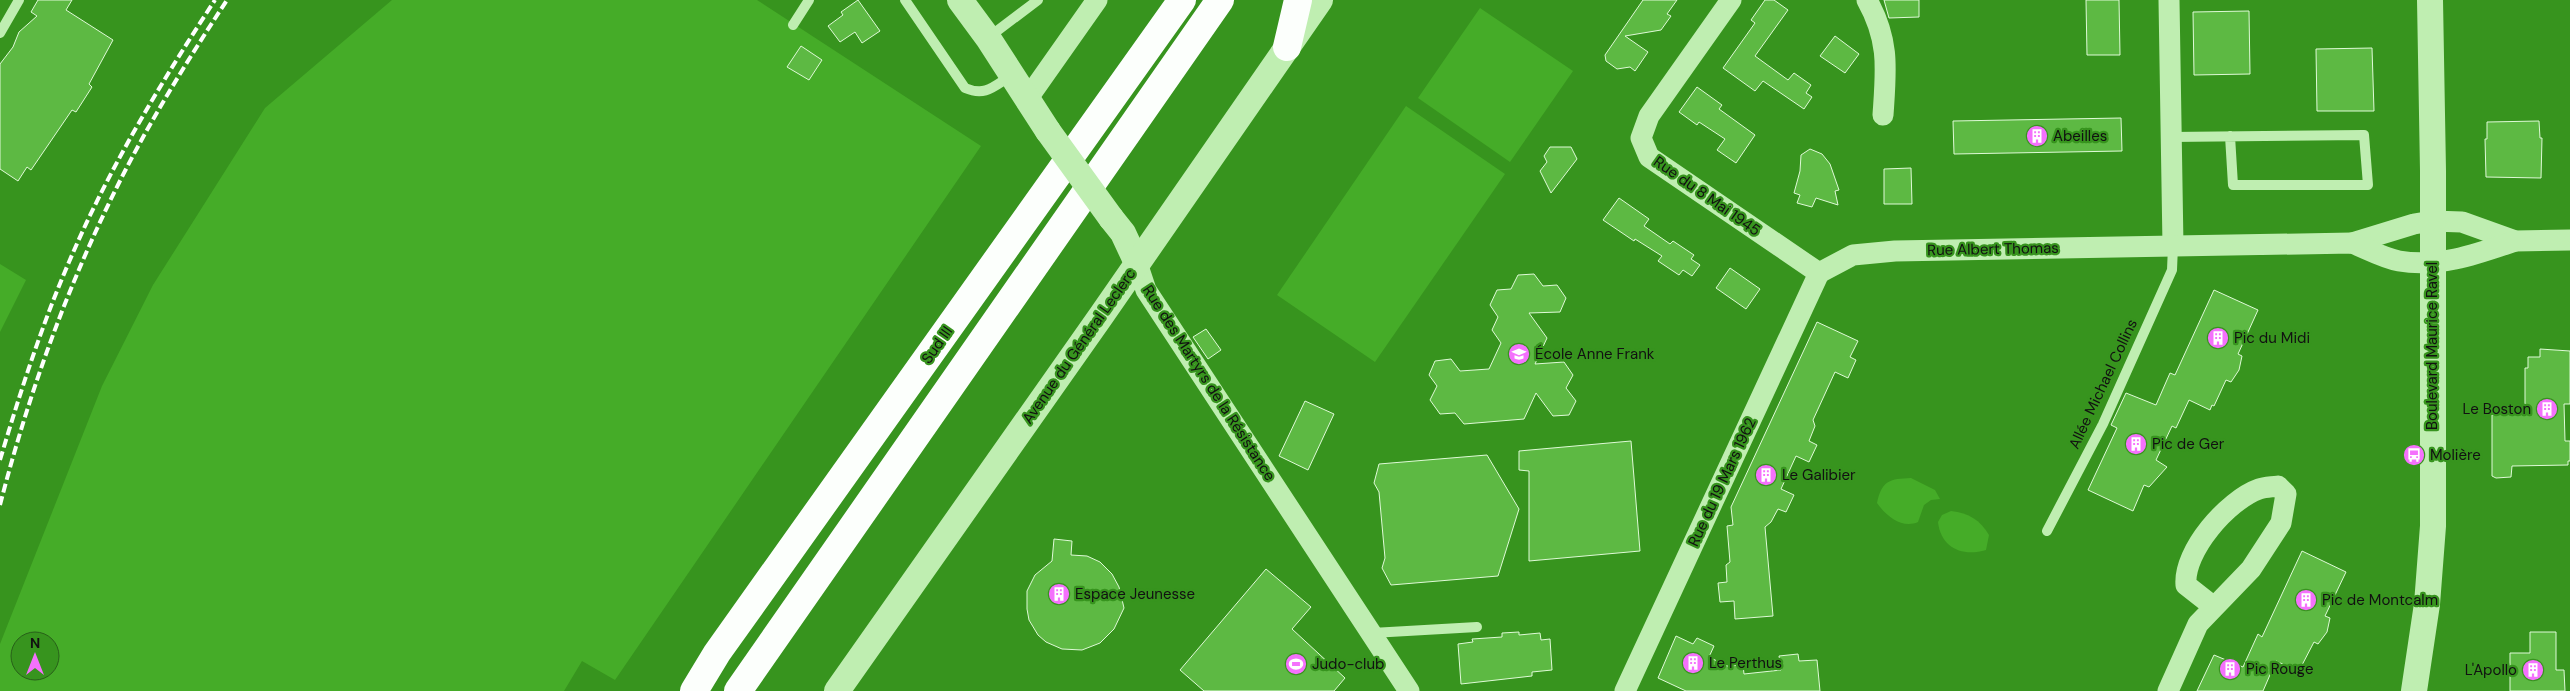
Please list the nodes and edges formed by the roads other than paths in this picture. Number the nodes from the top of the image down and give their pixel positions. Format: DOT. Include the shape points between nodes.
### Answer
graph roads {
  1 [pos="19,0"];
  2 [pos="809,0"];
  3 [pos="906,0"];
  4 [pos="960,0"];
  5 [pos="1038,0"];
  6 [pos="1097,0"];
  7 [pos="1182,0"];
  8 [pos="1220,0"];
  9 [pos="1298,0"];
  10 [pos="1320,0"];
  11 [pos="1731,0"];
  12 [pos="1867,0"];
  13 [pos="2169,0"];
  14 [pos="2430,0"];
  15 [pos="793,25"];
  16 [pos="0,33"];
  17 [pos="988,38"];
  18 [pos="1287,47"];
  19 [pos="1013,74"];
  20 [pos="1028,98"];
  21 [pos="1883,115"];
  22 [pos="2230,136"];
  23 [pos="2171,137"];
  24 [pos="2432,221"];
  25 [pos="2570,240"];
  26 [pos="2515,241"];
  27 [pos="2352,243"];
  28 [pos="2173,246"];
  29 [pos="1136,263"];
  30 [pos="2432,263"];
  31 [pos="1818,273"];
  32 [pos="2047,530"];
  33 [pos="2214,607"];
  34 [pos="1477,626"];
  35 [pos="1371,634"];
  36 [pos="694,691"];
  37 [pos="738,691"];
  38 [pos="837,691"];
  39 [pos="1409,691"];
  40 [pos="1625,691"];
  41 [pos="2168,691"];
  42 [pos="2414,691"];
  1 -- 16 [label="lane"];
  2 -- 15 [label="lane"];
  3 -- 19 [label="lane" via="965,88 985,92"];
  4 -- 17 [label="street, Rue des Martyrs de la Résistance"];
  5 -- 17 [label="lane"];
  6 -- 20 [label="street"];
  7 -- 36 [label="highway, Sud III" via="717,654"];
  8 -- 37 [label="highway"];
  9 -- 18 [label="highway"];
  10 -- 18 [label="street, Avenue du Général Leclerc"];
  11 -- 31 [label="street, Rue du 8 Mai 1945" via="1649,116 1641,138 1649,157"];
  12 -- 21 [label="street" via="1886,54"];
  13 -- 23 [label="street"];
  14 -- 24 [label="street, Boulevard Maurice Ravel"];
  17 -- 19 [label="street, Rue des Martyrs de la Résistance"];
  18 -- 29 [label="street, Avenue du Général Leclerc"];
  19 -- 20 [label="street, Rue des Martyrs de la Résistance"];
  20 -- 29 [label="street, Rue des Martyrs de la Résistance, bridge" via="1048,131 1123,233"];
  22 -- 22 [label="lane" via="2364,135 2368,185 2233,184"];
  22 -- 23 [label="lane"];
  23 -- 28 [label="street"];
  24 -- 26 [label="street" via="2462,222"];
  24 -- 27 [label="street"];
  24 -- 30 [label="street, Boulevard Maurice Ravel"];
  25 -- 26 [label="street"];
  26 -- 30 [label="street, Rue Albert Thomas" via="2480,253"];
  27 -- 28 [label="street, Rue Albert Thomas"];
  27 -- 30 [label="street, Rue Albert Thomas" via="2399,261"];
  28 -- 31 [label="street, Rue Albert Thomas" via="1895,251 1853,255"];
  28 -- 32 [label="lane, Allée Michael Collins" via="2172,270 2103,424"];
  29 -- 35 [label="street, Rue des Martyrs de la Résistance" via="1146,290"];
  29 -- 38 [label="street, Avenue du Général Leclerc"];
  30 -- 42 [label="street, Boulevard Maurice Ravel" via="2433,526 2427,604"];
  31 -- 40 [label="street, Rue du 19 Mars 1962"];
  33 -- 33 [label="street" via="2251,569 2281,523 2286,494 2278,486 2259,489 2228,509 2208,530 2194,552 2185,574 2186,585"];
  33 -- 41 [label="street" via="2198,624"];
  34 -- 35 [label="lane"];
  35 -- 39 [label="street, Rue des Martyrs de la Résistance"];
}
